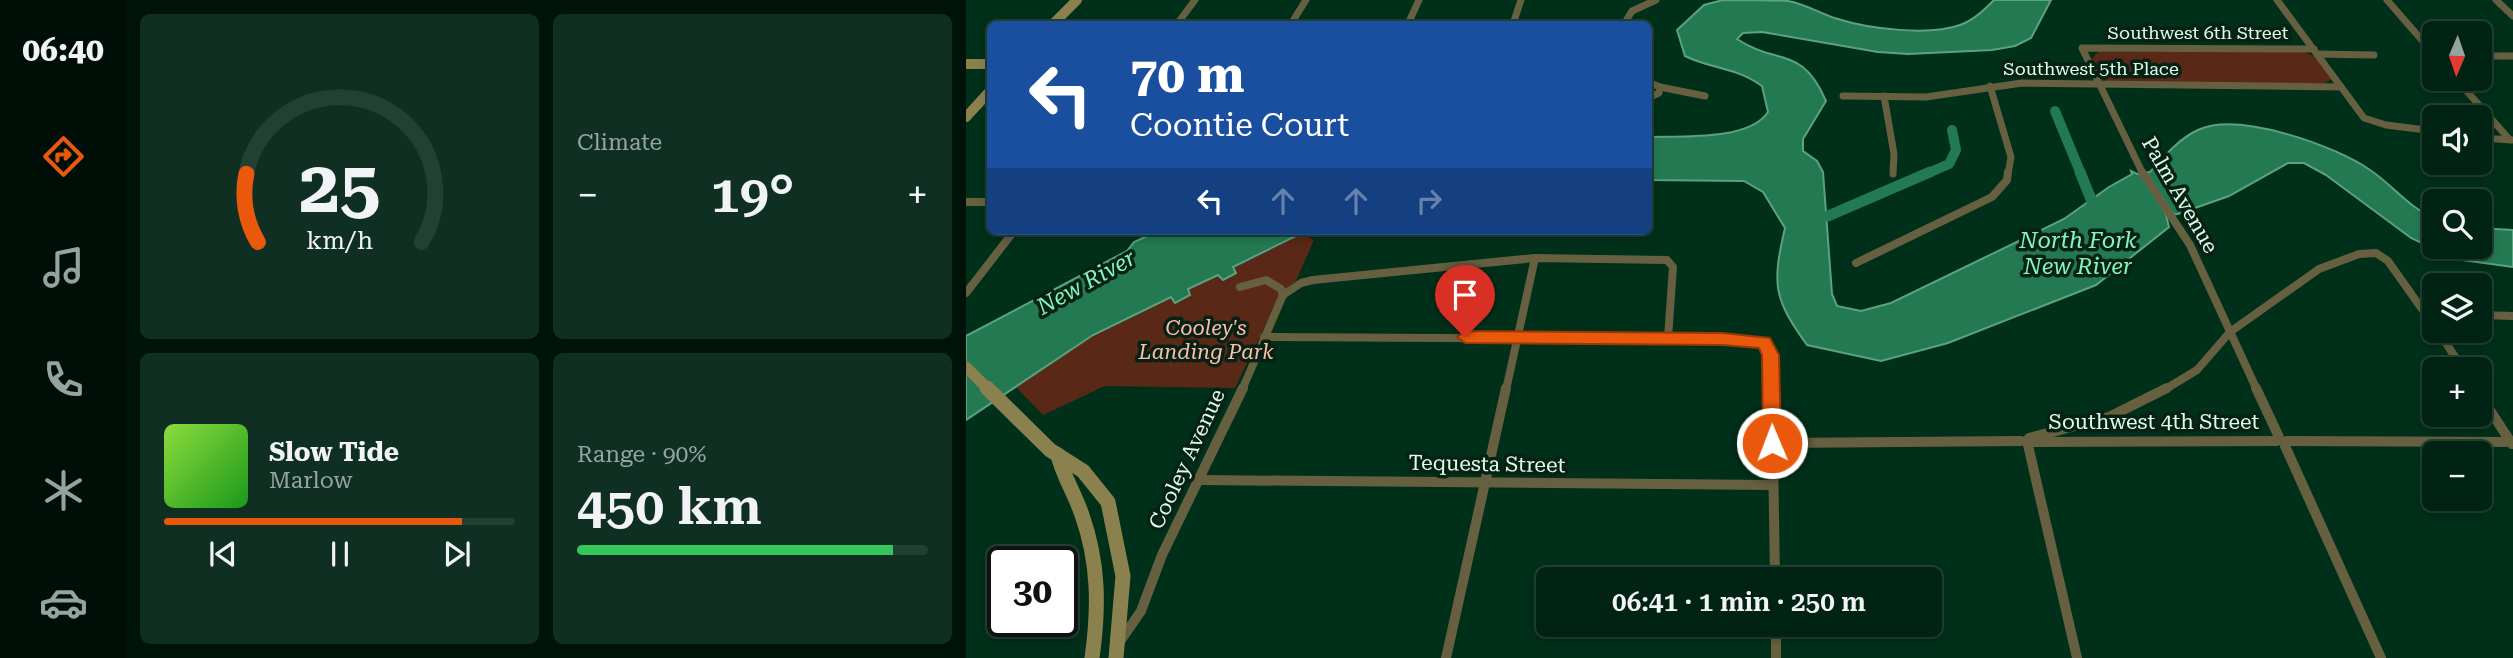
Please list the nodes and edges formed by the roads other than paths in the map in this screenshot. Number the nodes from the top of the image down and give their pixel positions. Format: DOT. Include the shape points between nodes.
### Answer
graph roads {
  1 [pos="1077,0"];
  2 [pos="1195,0"];
  3 [pos="1306,0"];
  4 [pos="1419,0"];
  5 [pos="1521,0"];
  6 [pos="1656,0"];
  7 [pos="2277,0"];
  8 [pos="2387,0"];
  9 [pos="2496,0"];
  10 [pos="2513,16"];
  11 [pos="1056,21"];
  12 [pos="1179,21"];
  13 [pos="1293,21"];
  14 [pos="1409,21"];
  15 [pos="1514,21"];
  16 [pos="1625,21"];
  17 [pos="2422,40"];
  18 [pos="2082,48"];
  19 [pos="2316,52"];
  20 [pos="2374,55"];
  21 [pos="2492,56"];
  22 [pos="2513,56"];
  23 [pos="966,64"];
  24 [pos="987,64"];
  25 [pos="1652,84"];
  26 [pos="2099,84"];
  27 [pos="1990,86"];
  28 [pos="1660,87"];
  29 [pos="2341,87"];
  30 [pos="2467,91"];
  31 [pos="987,94"];
  32 [pos="1652,96"];
  33 [pos="1705,96"];
  34 [pos="1843,96"];
  35 [pos="1884,96"];
  36 [pos="966,117"];
  37 [pos="2422,129"];
  38 [pos="2492,139"];
  39 [pos="2512,140"];
  40 [pos="1893,174"];
  41 [pos="966,202"];
  42 [pos="987,202"];
  43 [pos="1011,235"];
  44 [pos="1535,258"];
  45 [pos="1856,263"];
  46 [pos="1240,286"];
  47 [pos="966,293"];
  48 [pos="1283,295"];
  49 [pos="2422,304"];
  50 [pos="2492,315"];
  51 [pos="2513,316"];
  52 [pos="2230,332"];
  53 [pos="1264,337"];
  54 [pos="1518,337"];
  55 [pos="1668,338"];
  56 [pos="966,367"];
  57 [pos="2492,413"];
  58 [pos="2027,441"];
  59 [pos="2282,442"];
  60 [pos="1772,443"];
  61 [pos="2512,443"];
  62 [pos="1054,452"];
  63 [pos="1200,480"];
  64 [pos="1486,484"];
  65 [pos="1773,485"];
  66 [pos="1775,567"];
  67 [pos="1776,637"];
  68 [pos="1117,651"];
  69 [pos="1092,658"];
  70 [pos="1446,658"];
  71 [pos="1776,658"];
  72 [pos="2077,658"];
  73 [pos="2381,658"];
  1 -- 11 [label="main road"];
  2 -- 12 [label="street"];
  3 -- 13 [label="street"];
  4 -- 14 [label="street"];
  5 -- 15 [label="street"];
  6 -- 16 [label="street" via="1636,6"];
  7 -- 19 [label="street"];
  8 -- 17 [label="street"];
  9 -- 10 [label="street"];
  18 -- 19 [label="street, Southwest 6th Street"];
  18 -- 26 [label="street, Palm Avenue"];
  19 -- 20 [label="street, Southwest 6th Street"];
  19 -- 29 [label="street"];
  21 -- 22 [label="street"];
  23 -- 24 [label="main road"];
  25 -- 28 [label="street"];
  26 -- 27 [label="street, Southwest 5th Place"];
  26 -- 29 [label="street, Southwest 5th Place"];
  26 -- 52 [label="street, Palm Avenue" via="2143,172 2190,245"];
  27 -- 35 [label="street, Southwest 5th Place" via="1926,97"];
  27 -- 45 [label="street" via="2011,157 2007,180 1992,197"];
  28 -- 32 [label="street"];
  28 -- 33 [label="street"];
  29 -- 37 [label="street" via="2364,118"];
  30 -- 39 [label="street"];
  31 -- 36 [label="main road"];
  34 -- 35 [label="street, Southwest 5th Place"];
  35 -- 40 [label="street"];
  38 -- 39 [label="street"];
  41 -- 42 [label="street"];
  43 -- 47 [label="street"];
  44 -- 48 [label="street" via="1301,283"];
  44 -- 54 [label="street"];
  44 -- 55 [label="street" via="1667,260 1673,267"];
  46 -- 48 [label="street" via="1266,280"];
  48 -- 53 [label="street, Cooley Avenue"];
  49 -- 52 [label="street" via="2388,261 2376,253 2359,254 2319,269"];
  50 -- 51 [label="street"];
  52 -- 58 [label="street" via="2197,370 2146,400 2109,417"];
  52 -- 59 [label="street, Palm Avenue"];
  53 -- 54 [label="street"];
  53 -- 63 [label="street, Cooley Avenue"];
  54 -- 55 [label="street"];
  54 -- 64 [label="street"];
  55 -- 60 [label="street" via="1764,342 1771,355"];
  56 -- 62 [label="main road"];
  57 -- 61 [label="street"];
  58 -- 59 [label="street, Southwest 4th Street"];
  58 -- 60 [label="street"];
  58 -- 72 [label="street"];
  59 -- 61 [label="street"];
  59 -- 73 [label="street, Palm Avenue"];
  60 -- 65 [label="street"];
  62 -- 68 [label="main road" via="1083,471 1108,502 1123,576"];
  62 -- 69 [label="main road" via="1082,512 1095,557 1100,607"];
  63 -- 64 [label="street, Tequesta Street"];
  63 -- 68 [label="street, Cooley Avenue" via="1162,555 1141,611"];
  64 -- 65 [label="street, Tequesta Street"];
  64 -- 70 [label="street"];
  65 -- 66 [label="street"];
  67 -- 71 [label="street"];
}
